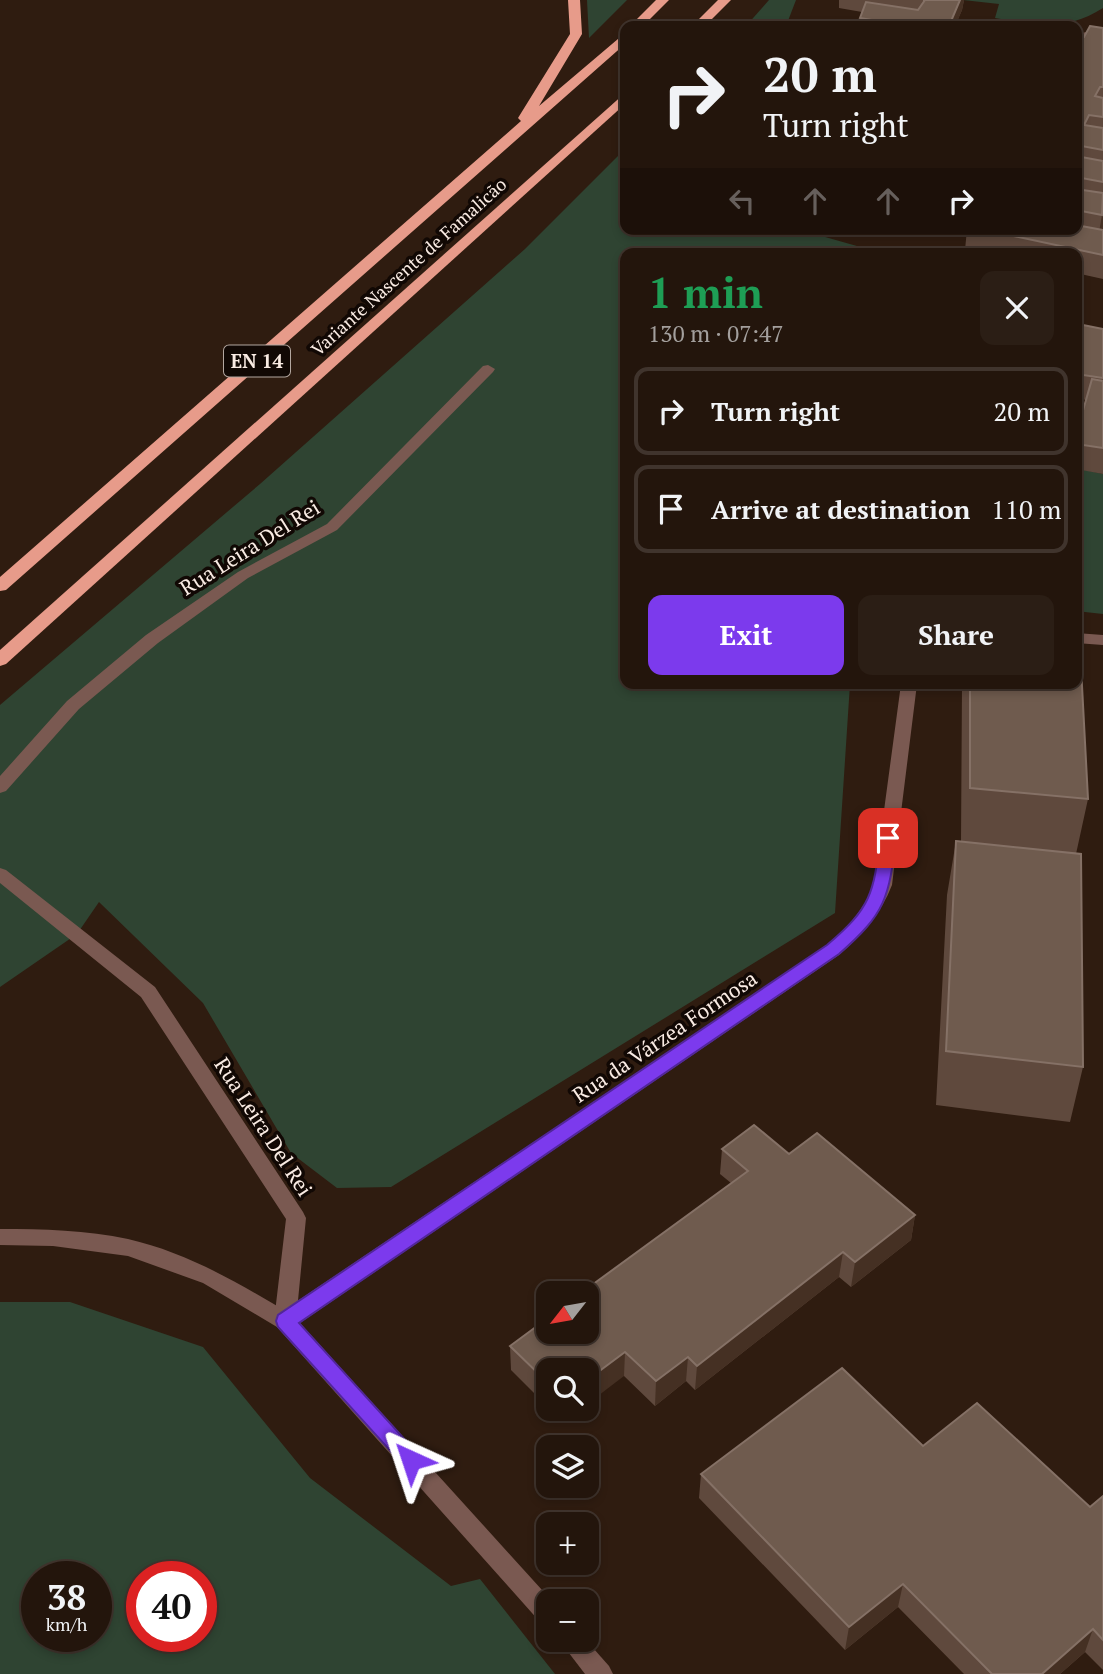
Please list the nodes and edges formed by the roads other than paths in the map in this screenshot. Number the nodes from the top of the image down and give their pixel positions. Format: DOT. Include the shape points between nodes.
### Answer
graph roads {
  1 [pos="574,0"];
  2 [pos="663,0"];
  3 [pos="725,0"];
  4 [pos="641,21"];
  5 [pos="703,21"];
  6 [pos="1103,32"];
  7 [pos="1082,36"];
  8 [pos="620,41"];
  9 [pos="620,102"];
  10 [pos="513,137"];
  11 [pos="488,369"];
  12 [pos="0,586"];
  13 [pos="1082,638"];
  14 [pos="1103,640"];
  15 [pos="0,660"];
  16 [pos="908,689"];
  17 [pos="0,787"];
  18 [pos="0,874"];
  19 [pos="0,1237"];
  20 [pos="285,1321"];
  21 [pos="536,1601"];
  22 [pos="582,1652"];
  23 [pos="601,1674"];
  1 -- 10 [label="highway" via="576,34"];
  2 -- 4 [label="highway"];
  3 -- 5 [label="highway"];
  6 -- 7 [label="street"];
  8 -- 10 [label="highway, Variante Nascente de Famalicão / EN 14"];
  9 -- 15 [label="highway, Variante Nascente de Famalicão / EN 14"];
  10 -- 12 [label="highway, Variante Nascente de Famalicão / EN 14"];
  11 -- 17 [label="street, Rua Leira Del Rei" via="332,527 243,575 152,639 73,705"];
  13 -- 14 [label="street"];
  16 -- 20 [label="street, Rua da Várzea Formosa" via="883,885 856,930 833,950"];
  18 -- 20 [label="street, Rua Leira Del Rei" via="148,992 296,1218"];
  19 -- 20 [label="street" via="54,1238 129,1248 210,1277"];
  20 -- 21 [label="street"];
  22 -- 23 [label="street"];
}
